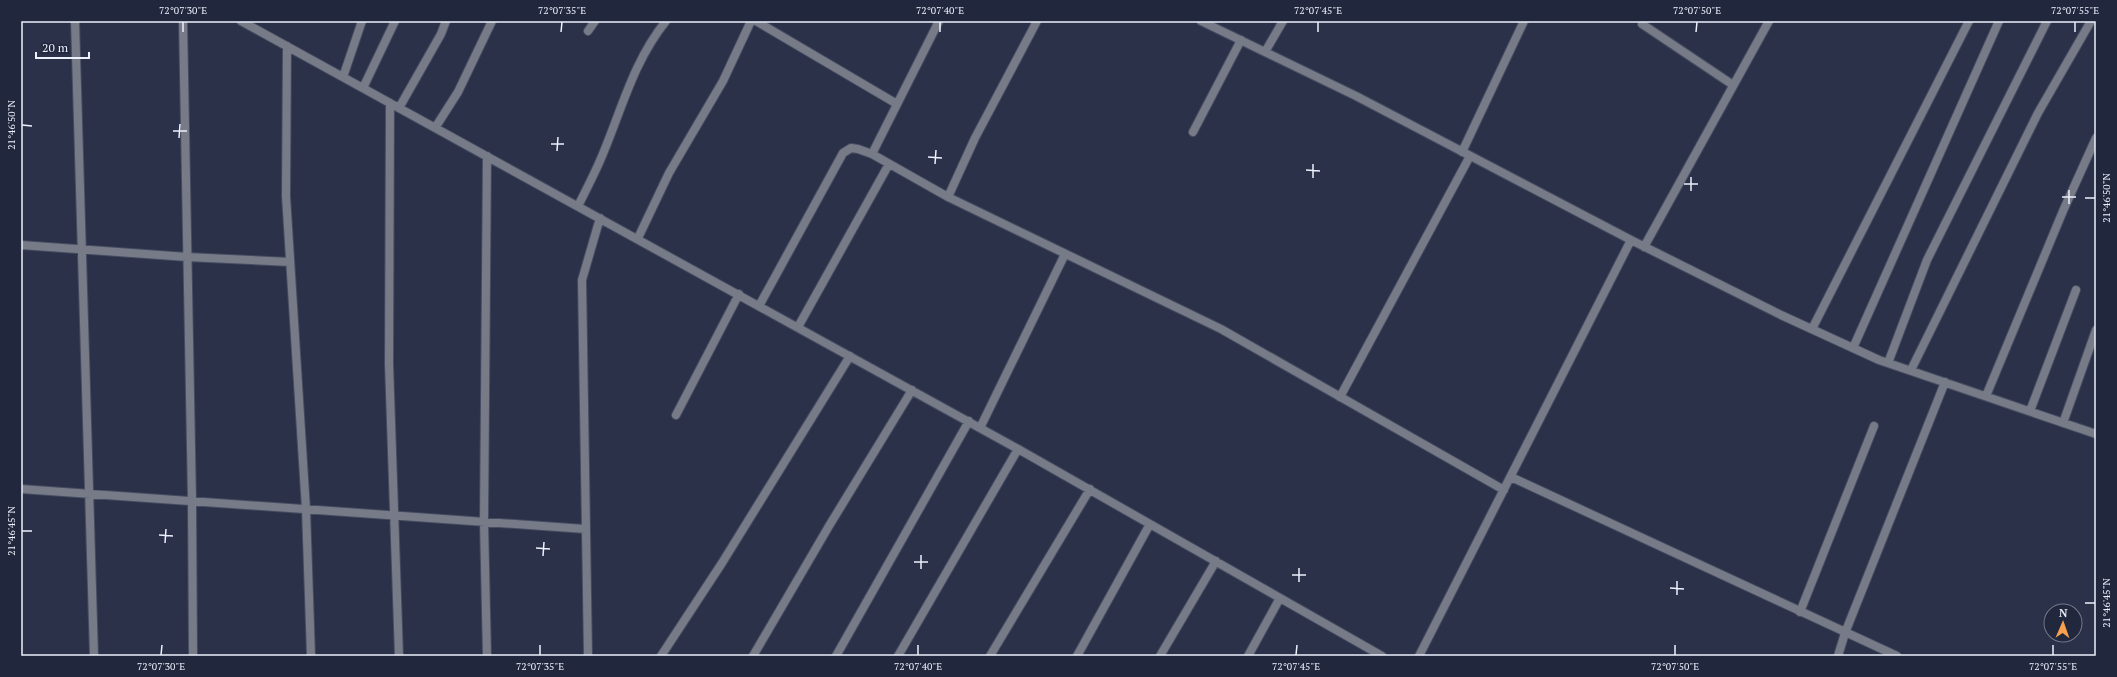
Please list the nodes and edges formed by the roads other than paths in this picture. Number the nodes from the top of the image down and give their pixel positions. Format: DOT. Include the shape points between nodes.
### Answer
graph roads {
  1 [pos="75,21"];
  2 [pos="183,21"];
  3 [pos="362,21"];
  4 [pos="395,21"];
  5 [pos="446,21"];
  6 [pos="492,21"];
  7 [pos="594,21"];
  8 [pos="666,21"];
  9 [pos="751,21"];
  10 [pos="756,21"];
  11 [pos="939,21"];
  12 [pos="1036,21"];
  13 [pos="1201,21"];
  14 [pos="1283,21"];
  15 [pos="1524,21"];
  16 [pos="1769,21"];
  17 [pos="1969,21"];
  18 [pos="1998,21"];
  19 [pos="2047,21"];
  20 [pos="2091,21"];
  21 [pos="247,22"];
  22 [pos="1642,24"];
  23 [pos="588,31"];
  24 [pos="1241,40"];
  25 [pos="287,46"];
  26 [pos="1265,52"];
  27 [pos="343,77"];
  28 [pos="1733,85"];
  29 [pos="363,88"];
  30 [pos="390,103"];
  31 [pos="898,104"];
  32 [pos="399,108"];
  33 [pos="435,128"];
  34 [pos="1193,132"];
  35 [pos="2096,138"];
  36 [pos="1462,152"];
  37 [pos="872,154"];
  38 [pos="487,156"];
  39 [pos="1470,156"];
  40 [pos="889,164"];
  41 [pos="948,197"];
  42 [pos="578,206"];
  43 [pos="600,218"];
  44 [pos="638,238"];
  45 [pos="1631,240"];
  46 [pos="21,245"];
  47 [pos="1644,247"];
  48 [pos="82,249"];
  49 [pos="1065,254"];
  50 [pos="188,257"];
  51 [pos="290,262"];
  52 [pos="2076,290"];
  53 [pos="739,294"];
  54 [pos="759,306"];
  55 [pos="798,327"];
  56 [pos="1812,329"];
  57 [pos="2096,330"];
  58 [pos="1853,348"];
  59 [pos="850,356"];
  60 [pos="1888,363"];
  61 [pos="1911,370"];
  62 [pos="1945,382"];
  63 [pos="912,390"];
  64 [pos="1986,396"];
  65 [pos="1340,397"];
  66 [pos="2030,411"];
  67 [pos="676,415"];
  68 [pos="969,422"];
  69 [pos="2063,423"];
  70 [pos="1874,426"];
  71 [pos="980,428"];
  72 [pos="2096,434"];
  73 [pos="1018,448"];
  74 [pos="1511,476"];
  75 [pos="1090,489"];
  76 [pos="21,490"];
  77 [pos="1504,490"];
  78 [pos="89,494"];
  79 [pos="192,501"];
  80 [pos="306,509"];
  81 [pos="393,515"];
  82 [pos="484,522"];
  83 [pos="1150,524"];
  84 [pos="586,529"];
  85 [pos="1216,561"];
  86 [pos="1280,598"];
  87 [pos="1800,612"];
  88 [pos="1845,633"];
  89 [pos="94,656"];
  90 [pos="193,656"];
  91 [pos="311,656"];
  92 [pos="399,656"];
  93 [pos="487,656"];
  94 [pos="588,656"];
  95 [pos="661,656"];
  96 [pos="753,656"];
  97 [pos="836,656"];
  98 [pos="898,656"];
  99 [pos="990,656"];
  100 [pos="1077,656"];
  101 [pos="1160,656"];
  102 [pos="1248,656"];
  103 [pos="1382,656"];
  104 [pos="1419,656"];
  105 [pos="1838,656"];
  106 [pos="1897,656"];
  1 -- 48 [label="street"];
  2 -- 50 [label="street"];
  3 -- 27 [label="street"];
  4 -- 29 [label="street"];
  5 -- 32 [label="street"];
  6 -- 33 [label="street" via="458,92"];
  7 -- 23 [label="street"];
  8 -- 42 [label="street" via="655,35 631,78 602,158"];
  9 -- 44 [label="street" via="723,81 669,173"];
  10 -- 31 [label="street"];
  11 -- 31 [label="street"];
  12 -- 41 [label="street" via="975,138"];
  13 -- 24 [label="street"];
  14 -- 26 [label="street"];
  15 -- 36 [label="street"];
  16 -- 28 [label="street"];
  17 -- 56 [label="street"];
  18 -- 58 [label="street"];
  19 -- 60 [label="street" via="1927,260"];
  20 -- 61 [label="street" via="2038,113"];
  21 -- 25 [label="street"];
  22 -- 28 [label="street"];
  24 -- 26 [label="street"];
  24 -- 34 [label="street"];
  25 -- 27 [label="street"];
  25 -- 51 [label="street" via="286,196"];
  26 -- 36 [label="street"];
  27 -- 29 [label="street"];
  28 -- 47 [label="street"];
  29 -- 30 [label="street"];
  30 -- 32 [label="street"];
  30 -- 81 [label="street" via="389,364"];
  31 -- 37 [label="street"];
  32 -- 33 [label="street"];
  33 -- 38 [label="street"];
  35 -- 64 [label="street"];
  36 -- 39 [label="street"];
  37 -- 40 [label="street"];
  37 -- 54 [label="street" via="851,148 844,153"];
  38 -- 42 [label="street"];
  38 -- 82 [label="street"];
  39 -- 45 [label="street"];
  39 -- 65 [label="street"];
  40 -- 41 [label="street"];
  40 -- 55 [label="street"];
  41 -- 49 [label="street"];
  42 -- 43 [label="street"];
  43 -- 44 [label="street"];
  43 -- 84 [label="street" via="582,280"];
  44 -- 53 [label="street"];
  45 -- 47 [label="street"];
  45 -- 74 [label="street"];
  46 -- 48 [label="street"];
  47 -- 56 [label="street"];
  48 -- 50 [label="street"];
  48 -- 78 [label="street"];
  49 -- 65 [label="street" via="1221,329"];
  49 -- 71 [label="street"];
  50 -- 51 [label="street"];
  50 -- 79 [label="street"];
  51 -- 80 [label="street"];
  52 -- 66 [label="street"];
  53 -- 54 [label="street"];
  53 -- 67 [label="street"];
  54 -- 55 [label="street"];
  55 -- 59 [label="street"];
  56 -- 58 [label="street"];
  57 -- 69 [label="street"];
  58 -- 60 [label="street"];
  59 -- 63 [label="street"];
  59 -- 95 [label="street" via="722,563"];
  60 -- 61 [label="street"];
  61 -- 62 [label="street"];
  62 -- 64 [label="street"];
  62 -- 88 [label="street"];
  63 -- 68 [label="street"];
  63 -- 96 [label="street"];
  64 -- 66 [label="street"];
  65 -- 77 [label="street"];
  66 -- 69 [label="street"];
  68 -- 71 [label="street"];
  68 -- 97 [label="street"];
  69 -- 72 [label="street"];
  70 -- 87 [label="street"];
  71 -- 73 [label="street"];
  73 -- 75 [label="street"];
  73 -- 98 [label="street"];
  74 -- 77 [label="street"];
  74 -- 87 [label="street"];
  75 -- 83 [label="street"];
  75 -- 99 [label="street"];
  76 -- 78 [label="street"];
  77 -- 104 [label="street"];
  78 -- 79 [label="street"];
  78 -- 89 [label="street"];
  79 -- 80 [label="street"];
  79 -- 90 [label="street"];
  80 -- 81 [label="street"];
  80 -- 91 [label="street"];
  81 -- 82 [label="street"];
  81 -- 92 [label="street"];
  82 -- 84 [label="street"];
  82 -- 93 [label="street"];
  83 -- 85 [label="street"];
  83 -- 100 [label="street"];
  84 -- 94 [label="street"];
  85 -- 86 [label="street"];
  85 -- 101 [label="street"];
  86 -- 102 [label="street"];
  86 -- 103 [label="street"];
  87 -- 88 [label="street"];
  88 -- 105 [label="street"];
  88 -- 106 [label="street"];
}
